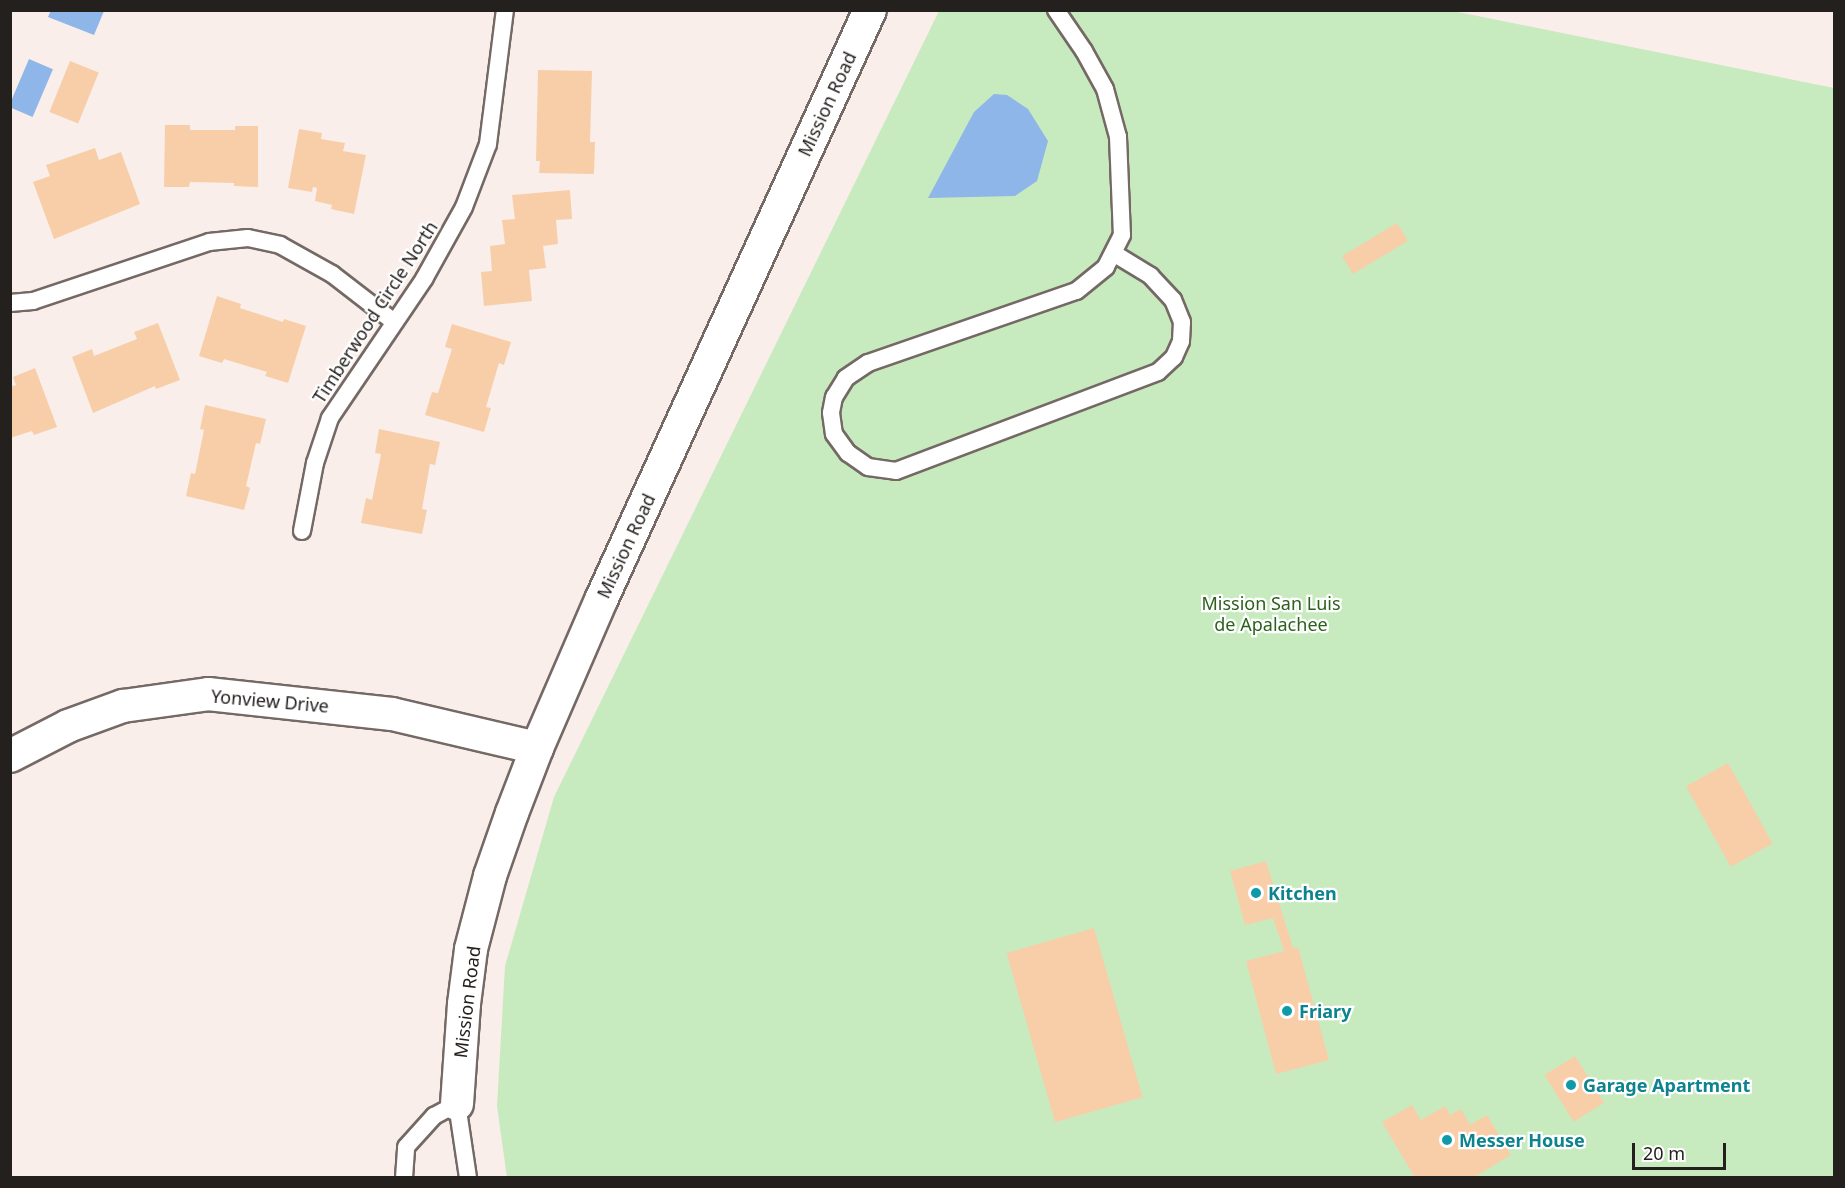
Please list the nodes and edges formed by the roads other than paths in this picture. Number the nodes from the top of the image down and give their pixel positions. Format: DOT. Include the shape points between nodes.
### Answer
graph roads {
  1 [pos="505,10"];
  2 [pos="870,10"];
  3 [pos="1056,10"];
  4 [pos="1113,253"];
  5 [pos="10,303"];
  6 [pos="394,322"];
  7 [pos="302,531"];
  8 [pos="537,748"];
  9 [pos="10,756"];
  10 [pos="457,1104"];
  11 [pos="404,1178"];
  12 [pos="468,1178"];
  1 -- 6 [label="lane, Timberwood Circle North" via="488,144 464,207 424,279"];
  2 -- 8 [label="street, Mission Road"];
  3 -- 4 [label="lane" via="1105,89 1118,137 1122,235"];
  4 -- 4 [label="lane" via="1151,276 1173,300 1182,322 1181,341 1174,357 1158,372 896,471 868,466 848,453 834,434 834,397 846,378 868,363 1076,291 1106,267"];
  5 -- 6 [label="lane" via="33,301 209,242 248,238 280,245 332,274"];
  6 -- 7 [label="lane, Timberwood Circle North" via="330,418 315,463"];
  8 -- 9 [label="street, Yonview Drive" via="392,714 208,694 123,706 68,726"];
  8 -- 10 [label="street, Mission Road" via="490,876 471,949"];
  10 -- 11 [label="lane" via="434,1116 405,1147"];
  10 -- 12 [label="lane"];
}
